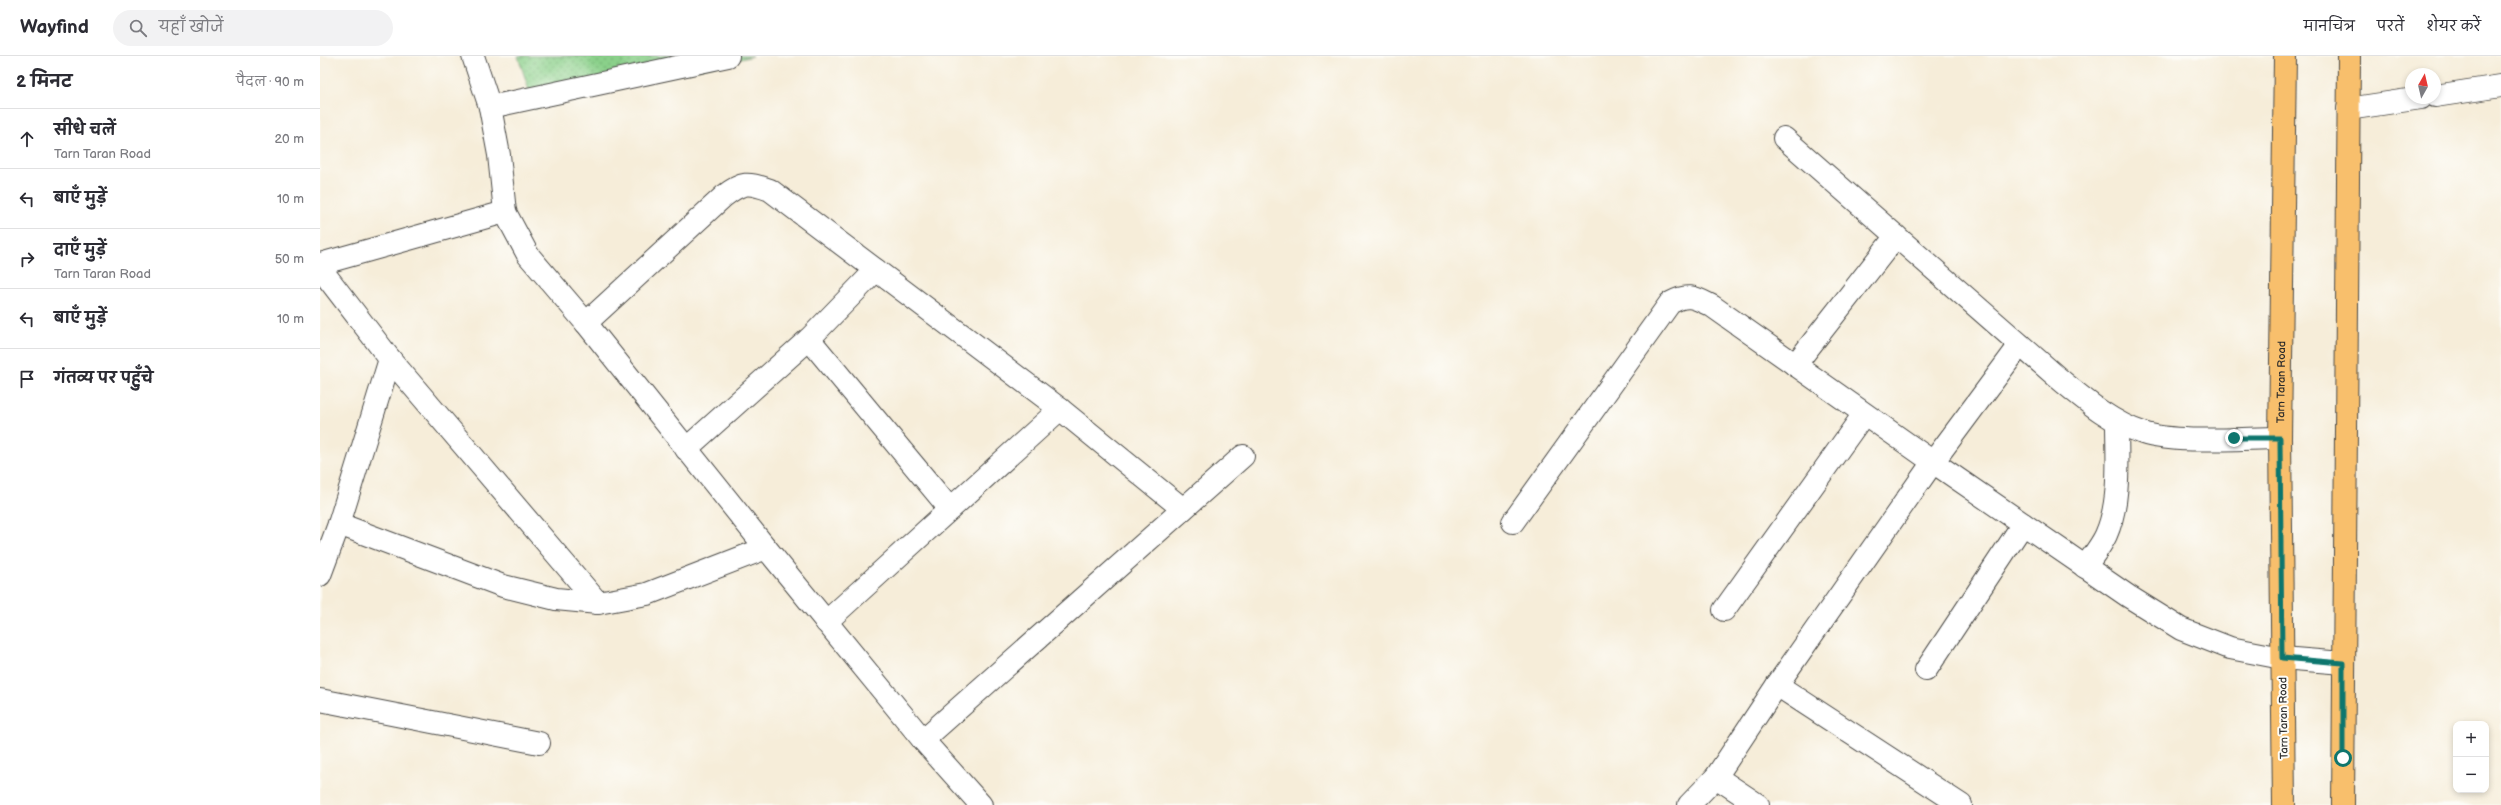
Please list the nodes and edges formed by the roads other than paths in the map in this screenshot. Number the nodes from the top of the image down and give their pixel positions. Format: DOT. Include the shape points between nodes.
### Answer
graph roads {
  1 [pos="473,56"];
  2 [pos="728,56"];
  3 [pos="2285,56"];
  4 [pos="2349,56"];
  5 [pos="2501,86"];
  6 [pos="2441,95"];
  7 [pos="2405,100"];
  8 [pos="490,107"];
  9 [pos="2348,109"];
  10 [pos="1784,138"];
  11 [pos="505,212"];
  12 [pos="1896,236"];
  13 [pos="320,264"];
  14 [pos="320,268"];
  15 [pos="876,270"];
  16 [pos="586,323"];
  17 [pos="809,339"];
  18 [pos="2020,345"];
  19 [pos="390,360"];
  20 [pos="1795,365"];
  21 [pos="1060,409"];
  22 [pos="1864,414"];
  23 [pos="2117,422"];
  24 [pos="2280,438"];
  25 [pos="686,449"];
  26 [pos="1243,456"];
  27 [pos="1932,462"];
  28 [pos="950,509"];
  29 [pos="1183,509"];
  30 [pos="1513,522"];
  31 [pos="340,524"];
  32 [pos="2023,524"];
  33 [pos="766,548"];
  34 [pos="2086,567"];
  35 [pos="320,576"];
  36 [pos="598,603"];
  37 [pos="1724,610"];
  38 [pos="826,622"];
  39 [pos="2282,658"];
  40 [pos="2343,663"];
  41 [pos="1926,670"];
  42 [pos="1777,685"];
  43 [pos="320,700"];
  44 [pos="923,740"];
  45 [pos="539,743"];
  46 [pos="1716,777"];
  47 [pos="981,805"];
  48 [pos="1690,805"];
  49 [pos="1758,805"];
  50 [pos="1961,805"];
  51 [pos="2284,805"];
  52 [pos="2343,805"];
  1 -- 8 [label="street"];
  2 -- 8 [label="street"];
  3 -- 24 [label="main road, Tarn Taran Road"];
  4 -- 9 [label="main road"];
  5 -- 6 [label="street"];
  7 -- 9 [label="street"];
  8 -- 11 [label="street" via="499,154"];
  9 -- 40 [label="main road"];
  10 -- 12 [label="street"];
  11 -- 13 [label="street"];
  11 -- 16 [label="street" via="528,255"];
  12 -- 18 [label="street"];
  12 -- 20 [label="street"];
  14 -- 19 [label="street"];
  15 -- 16 [label="street" via="770,190 753,183 737,186"];
  15 -- 17 [label="street"];
  15 -- 21 [label="street"];
  16 -- 25 [label="street"];
  17 -- 25 [label="street"];
  17 -- 28 [label="street"];
  18 -- 23 [label="street" via="2102,413"];
  18 -- 27 [label="street"];
  19 -- 31 [label="street"];
  19 -- 36 [label="street"];
  20 -- 22 [label="street"];
  20 -- 30 [label="street" via="1712,306 1695,297 1681,296 1670,303"];
  21 -- 28 [label="street"];
  21 -- 29 [label="street"];
  22 -- 27 [label="street"];
  22 -- 37 [label="street"];
  23 -- 24 [label="street" via="2144,433 2173,438"];
  23 -- 34 [label="street" via="2117,482 2112,513 2106,536"];
  24 -- 39 [label="main road, Tarn Taran Road"];
  25 -- 33 [label="street"];
  26 -- 29 [label="street"];
  27 -- 32 [label="street"];
  27 -- 42 [label="street"];
  28 -- 38 [label="street"];
  29 -- 44 [label="street"];
  31 -- 35 [label="street"];
  31 -- 36 [label="street" via="504,586 556,599"];
  32 -- 34 [label="street"];
  32 -- 41 [label="street"];
  33 -- 36 [label="street" via="647,594"];
  33 -- 38 [label="street"];
  34 -- 39 [label="street" via="2181,629 2230,648"];
  38 -- 44 [label="street"];
  39 -- 40 [label="street"];
  39 -- 51 [label="main road, Tarn Taran Road"];
  40 -- 52 [label="main road"];
  42 -- 46 [label="street"];
  42 -- 50 [label="street"];
  43 -- 45 [label="street"];
  44 -- 47 [label="street"];
  46 -- 48 [label="street"];
  46 -- 49 [label="street"];
}
